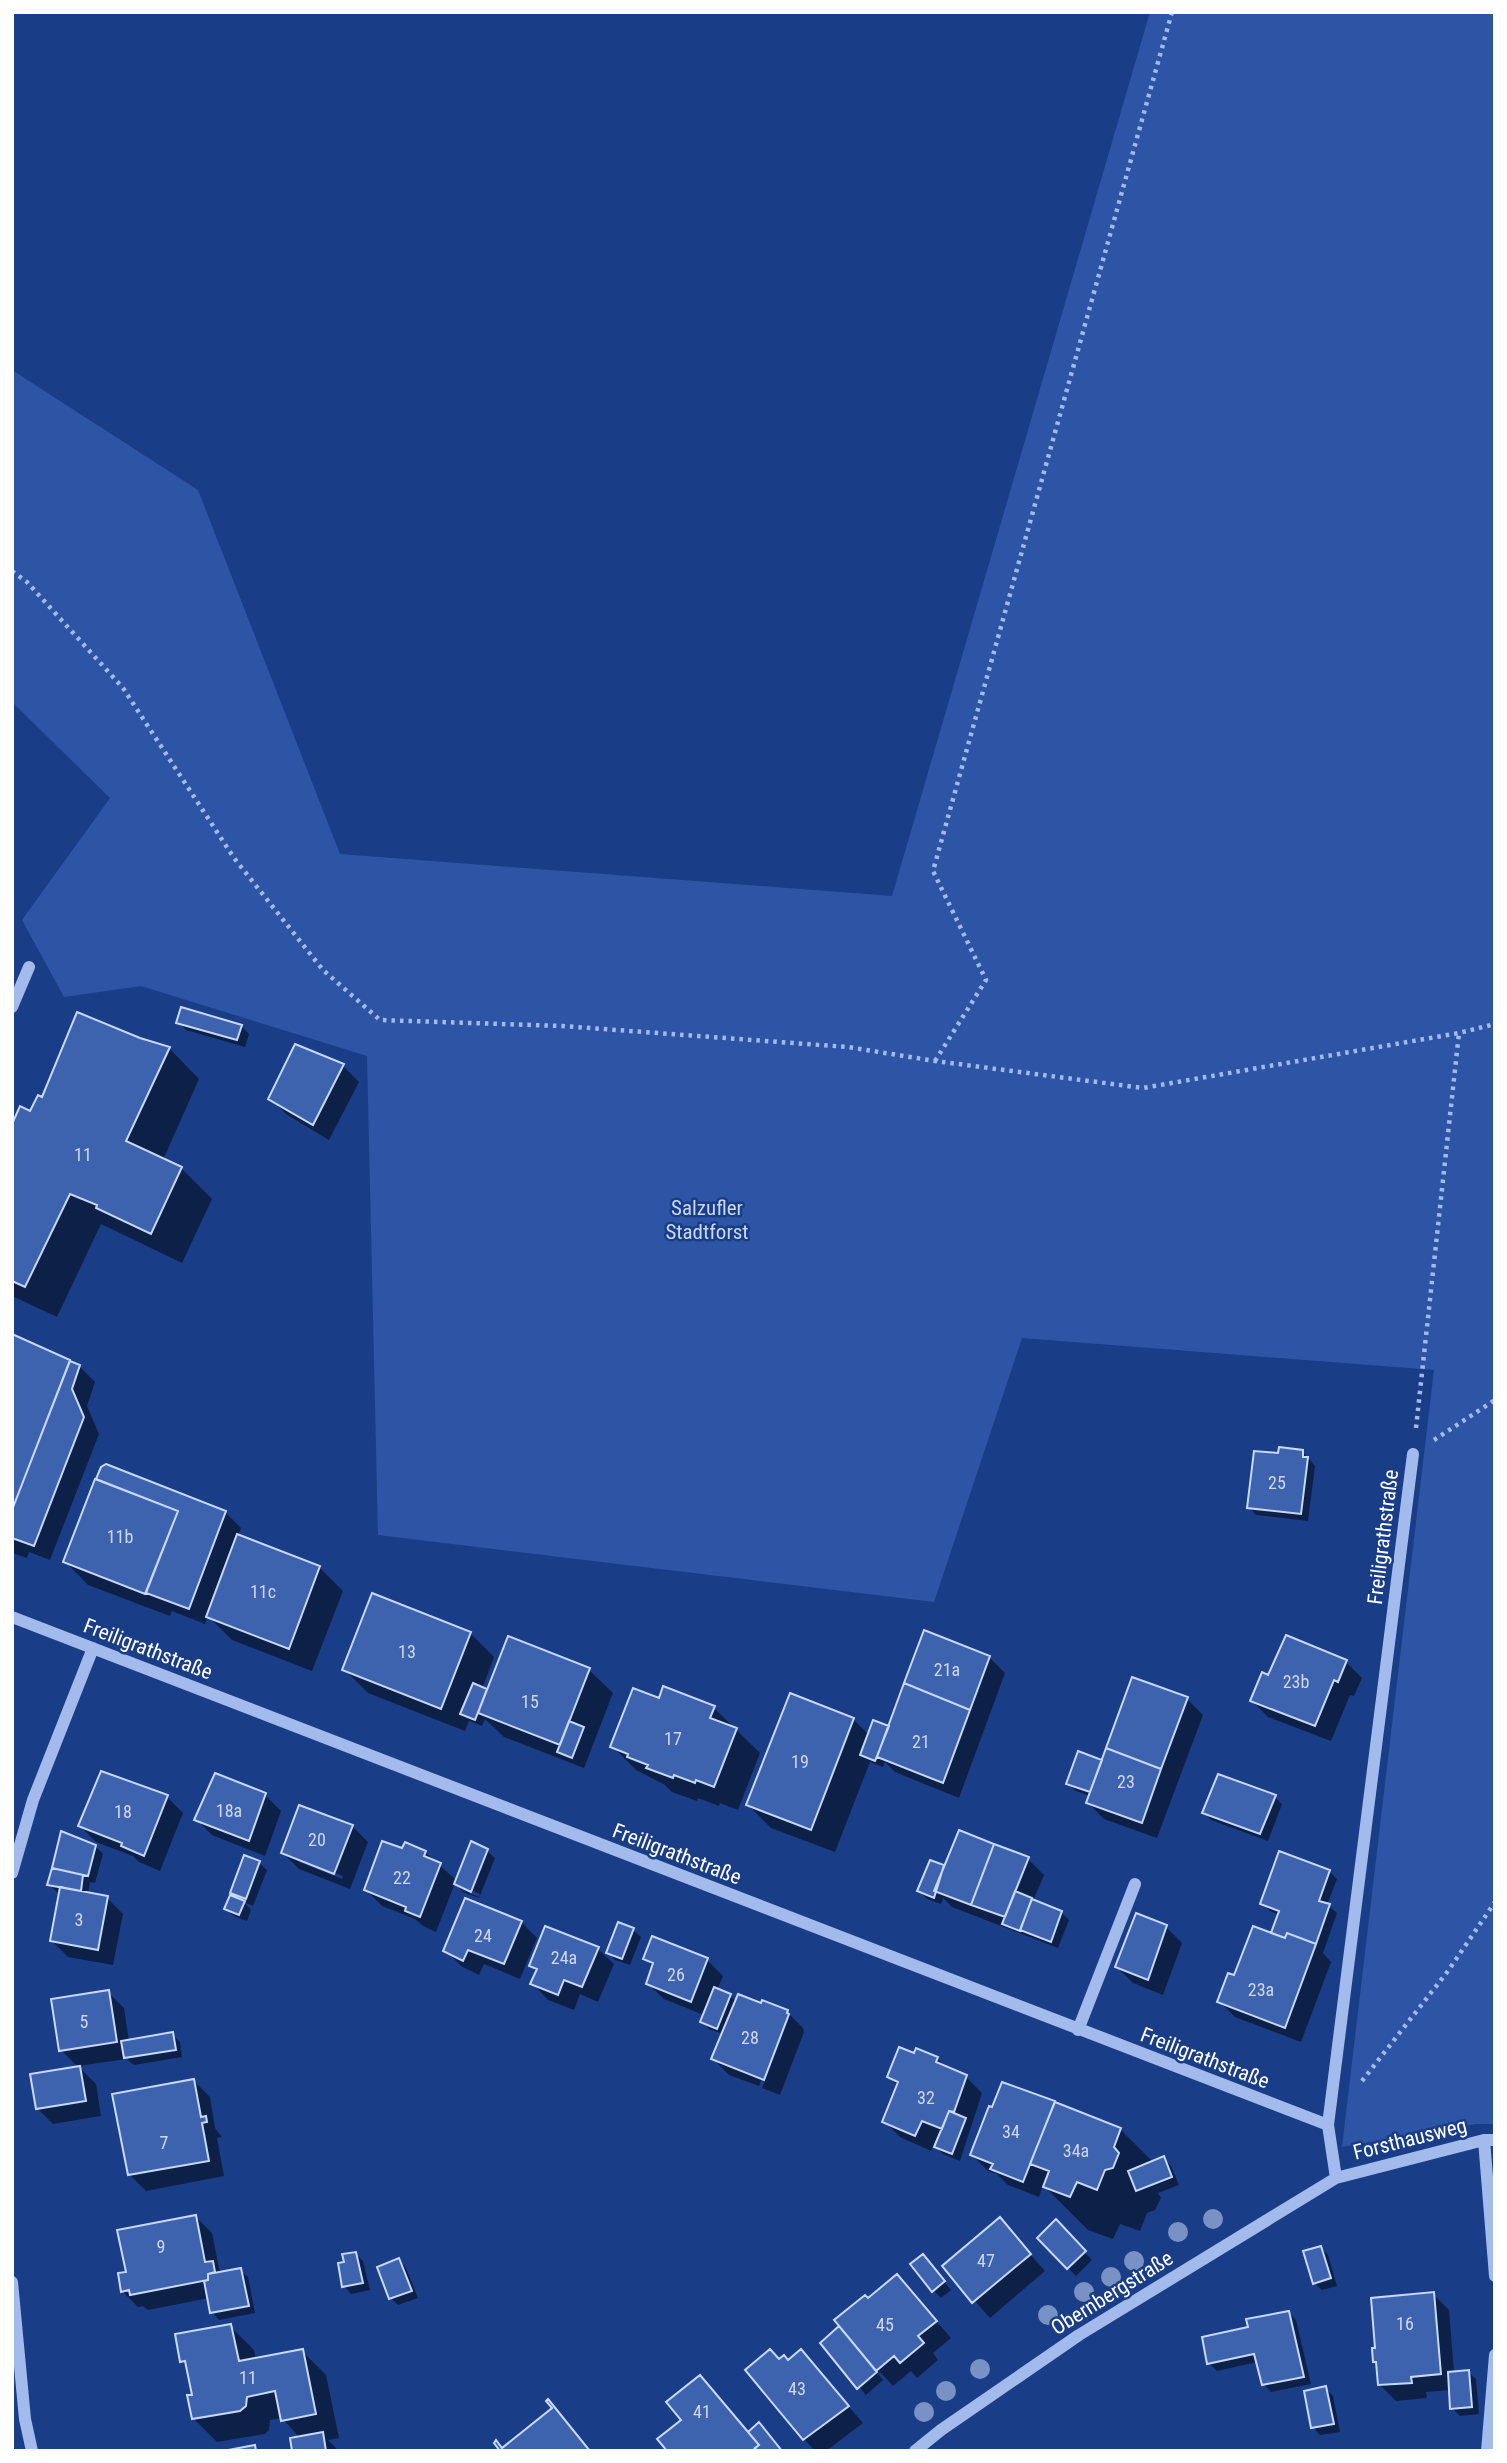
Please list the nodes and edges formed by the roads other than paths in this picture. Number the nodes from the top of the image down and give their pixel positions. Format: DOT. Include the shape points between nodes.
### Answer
graph roads {
  1 [pos="29,967"];
  2 [pos="12,1007"];
  3 [pos="1413,1454"];
  4 [pos="12,1617"];
  5 [pos="93,1648"];
  6 [pos="12,1873"];
  7 [pos="1135,1884"];
  8 [pos="1078,2030"];
  9 [pos="1328,2125"];
  10 [pos="1491,2138"];
  11 [pos="1336,2178"];
  12 [pos="1495,2276"];
  13 [pos="12,2281"];
  14 [pos="1495,2354"];
  15 [pos="19,2420"];
  16 [pos="32,2451"];
  17 [pos="915,2451"];
  18 [pos="1487,2451"];
  1 -- 2 [label="street"];
  3 -- 9 [label="street, Freiligrathstraße"];
  4 -- 5 [label="street, Freiligrathstraße"];
  5 -- 6 [label="street" via="33,1800"];
  5 -- 8 [label="street, Freiligrathstraße"];
  7 -- 8 [label="street"];
  8 -- 9 [label="street, Freiligrathstraße"];
  9 -- 11 [label="street, Freiligrathstraße"];
  10 -- 11 [label="street, Forsthausweg"];
  10 -- 12 [label="street"];
  11 -- 17 [label="street, Obernbergstraße" via="1079,2335"];
  13 -- 15 [label="street"];
  14 -- 18 [label="street"];
  15 -- 16 [label="street"];
}
